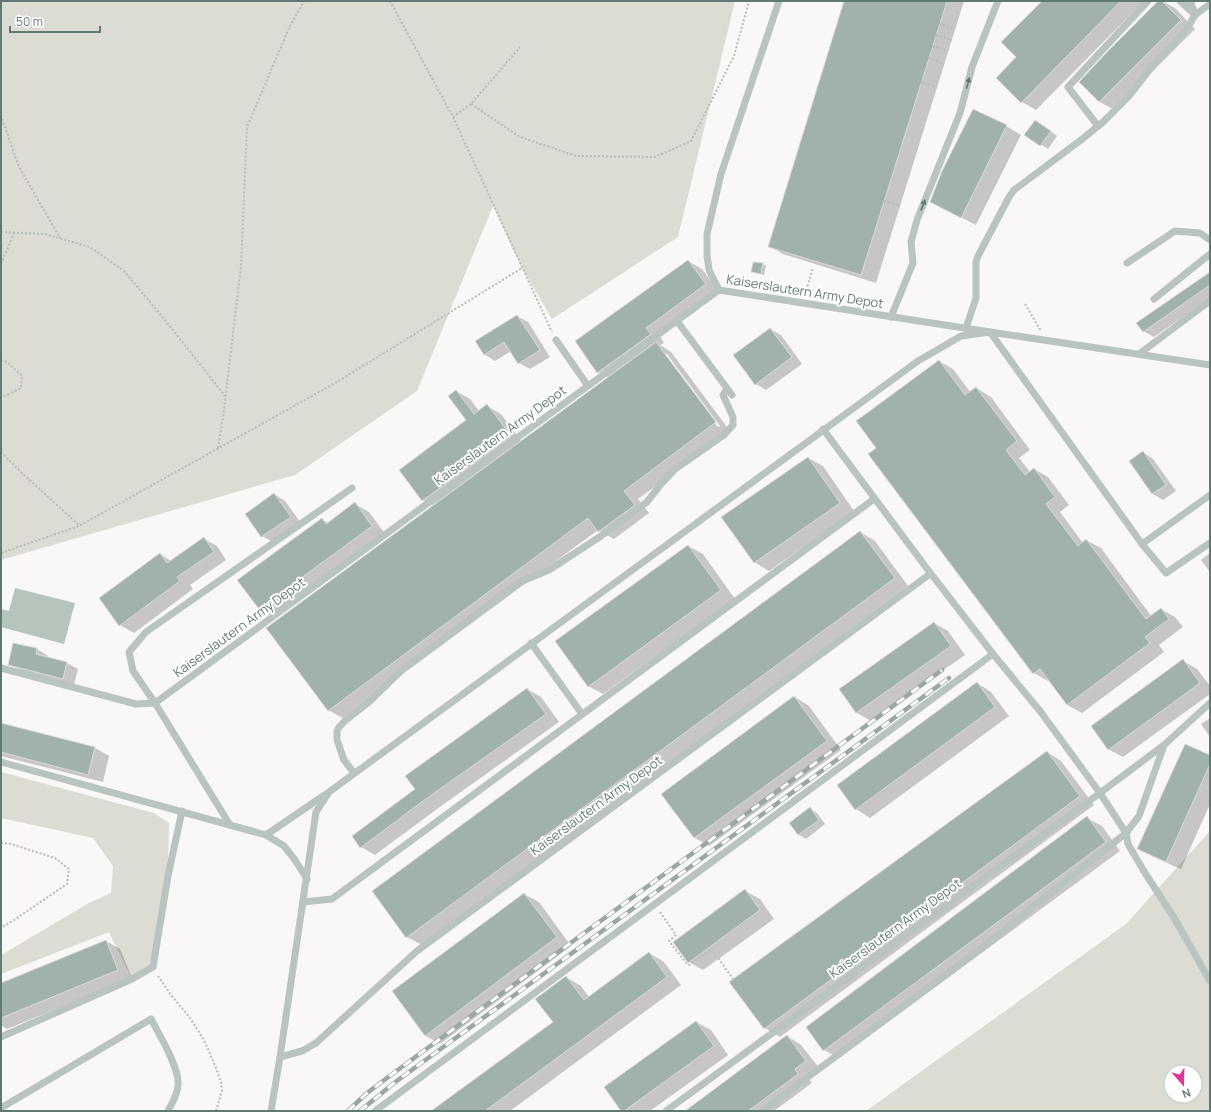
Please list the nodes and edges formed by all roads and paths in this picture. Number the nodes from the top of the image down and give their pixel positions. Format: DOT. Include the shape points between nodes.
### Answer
graph roads {
  1 [pos="304,1"];
  2 [pos="390,1"];
  3 [pos="749,1"];
  4 [pos="779,1"];
  5 [pos="998,1"];
  6 [pos="1148,1"];
  7 [pos="1180,1"];
  8 [pos="1190,1"];
  9 [pos="1210,4"];
  10 [pos="1195,16"];
  11 [pos="940,24"];
  12 [pos="955,29"];
  13 [pos="936,35"];
  14 [pos="952,40"];
  15 [pos="932,46"];
  16 [pos="520,47"];
  17 [pos="948,51"];
  18 [pos="929,58"];
  19 [pos="944,64"];
  20 [pos="921,82"];
  21 [pos="937,87"];
  22 [pos="471,104"];
  23 [pos="1,115"];
  24 [pos="453,117"];
  25 [pos="1098,126"];
  26 [pos="884,201"];
  27 [pos="900,206"];
  28 [pos="1,232"];
  29 [pos="14,233"];
  30 [pos="60,238"];
  31 [pos="1210,240"];
  32 [pos="1210,254"];
  33 [pos="1127,263"];
  34 [pos="1,264"];
  35 [pos="522,268"];
  36 [pos="813,268"];
  37 [pos="719,290"];
  38 [pos="1154,299"];
  39 [pos="1210,301"];
  40 [pos="802,302"];
  41 [pos="1025,304"];
  42 [pos="891,317"];
  43 [pos="677,321"];
  44 [pos="966,328"];
  45 [pos="990,332"];
  46 [pos="1042,332"];
  47 [pos="556,340"];
  48 [pos="1139,354"];
  49 [pos="1,360"];
  50 [pos="1210,365"];
  51 [pos="588,386"];
  52 [pos="727,389"];
  53 [pos="732,395"];
  54 [pos="1,396"];
  55 [pos="226,396"];
  56 [pos="823,429"];
  57 [pos="218,448"];
  58 [pos="1,452"];
  59 [pos="352,488"];
  60 [pos="1210,495"];
  61 [pos="874,498"];
  62 [pos="79,526"];
  63 [pos="1210,543"];
  64 [pos="1142,544"];
  65 [pos="1,553"];
  66 [pos="930,574"];
  67 [pos="531,643"];
  68 [pos="993,654"];
  69 [pos="1,668"];
  70 [pos="155,703"];
  71 [pos="1210,703"];
  72 [pos="582,714"];
  73 [pos="1164,745"];
  74 [pos="1,762"];
  75 [pos="354,773"];
  76 [pos="329,792"];
  77 [pos="1100,793"];
  78 [pos="182,811"];
  79 [pos="230,825"];
  80 [pos="1126,833"];
  81 [pos="266,835"];
  82 [pos="1,843"];
  83 [pos="307,878"];
  84 [pos="303,902"];
  85 [pos="654,904"];
  86 [pos="1,928"];
  87 [pos="153,967"];
  88 [pos="733,979"];
  89 [pos="1210,981"];
  90 [pos="1,1037"];
  91 [pos="280,1057"];
  92 [pos="1,1108"];
  93 [pos="168,1111"];
  94 [pos="216,1111"];
  95 [pos="271,1111"];
  96 [pos="375,1111"];
  97 [pos="666,1111"];
  98 [pos="762,1111"];
  1 -- 55 [label="path" via="289,28 247,128 241,266"];
  2 -- 24 [label="path"];
  3 -- 22 [label="path" via="734,56 691,141 654,157 576,156 520,137"];
  4 -- 37 [label="lane" via="721,174 707,234 709,270"];
  42 -- 5 [label="lane, Kaiserslautern Army Depot, one-way" via="913,263 911,242 918,220 960,113 972,68"];
  6 -- 25 [label="lane" via="1068,87"];
  7 -- 10 [label="lane"];
  8 -- 10 [label="lane"];
  9 -- 10 [label="lane"];
  10 -- 25 [label="lane" via="1129,96"];
  11 -- 12 [label="path"];
  13 -- 14 [label="path"];
  15 -- 17 [label="path"];
  16 -- 22 [label="path"];
  18 -- 19 [label="path"];
  20 -- 21 [label="path"];
  22 -- 24 [label="path"];
  23 -- 30 [label="path" via="18,165"];
  24 -- 35 [label="path"];
  25 -- 44 [label="lane" via="1009,197 976,262 976,298"];
  26 -- 27 [label="path"];
  28 -- 29 [label="path"];
  29 -- 30 [label="path" via="45,234"];
  29 -- 34 [label="path"];
  30 -- 55 [label="path" via="90,247 124,271"];
  31 -- 33 [label="lane" via="1200,233 1175,231"];
  32 -- 38 [label="lane"];
  35 -- 47 [label="path"];
  35 -- 57 [label="path" via="337,382"];
  36 -- 40 [label="path"];
  37 -- 40 [label="lane, Kaiserslautern Army Depot"];
  37 -- 43 [label="lane, Kaiserslautern Army Depot"];
  39 -- 48 [label="lane"];
  40 -- 42 [label="lane, Kaiserslautern Army Depot"];
  41 -- 46 [label="path"];
  42 -- 44 [label="lane, Kaiserslautern Army Depot"];
  43 -- 51 [label="lane, Kaiserslautern Army Depot"];
  43 -- 52 [label="lane"];
  44 -- 45 [label="lane, Kaiserslautern Army Depot"];
  45 -- 48 [label="lane, Kaiserslautern Army Depot"];
  45 -- 56 [label="lane, Kaiserslautern Army Depot" via="961,336 918,361"];
  45 -- 64 [label="lane"];
  47 -- 51 [label="lane"];
  48 -- 50 [label="lane, Kaiserslautern Army Depot"];
  49 -- 54 [label="path" via="7,362 22,376 21,388"];
  51 -- 70 [label="lane, Kaiserslautern Army Depot"];
  52 -- 53 [label="lane"];
  52 -- 75 [label="lane" via="723,395 733,417 733,425 674,470 647,502 549,570 520,582 402,670 339,727 337,740 344,760"];
  55 -- 57 [label="path"];
  56 -- 61 [label="lane"];
  56 -- 67 [label="lane, Kaiserslautern Army Depot"];
  57 -- 62 [label="path"];
  58 -- 62 [label="path"];
  59 -- 70 [label="lane" via="146,632 129,652 133,671"];
  60 -- 64 [label="lane"];
  61 -- 66 [label="lane"];
  61 -- 72 [label="lane"];
  62 -- 65 [label="path"];
  63 -- 64 [label="lane" via="1166,574"];
  66 -- 68 [label="lane"];
  66 -- 91 [label="lane, Kaiserslautern Army Depot" via="417,951 316,1043 302,1051"];
  67 -- 72 [label="lane"];
  67 -- 75 [label="lane, Kaiserslautern Army Depot"];
  68 -- 77 [label="lane" via="1040,711"];
  68 -- 85 [label="lane"];
  69 -- 70 [label="lane" via="136,704"];
  70 -- 79 [label="lane"];
  71 -- 73 [label="lane, Kaiserslautern Army Depot"];
  72 -- 84 [label="lane" via="332,899"];
  73 -- 77 [label="lane, Kaiserslautern Army Depot"];
  73 -- 80 [label="lane, Kaiserslautern Army Depot" via="1139,816"];
  74 -- 78 [label="lane"];
  75 -- 76 [label="lane, Kaiserslautern Army Depot"];
  76 -- 81 [label="lane"];
  76 -- 83 [label="lane, Kaiserslautern Army Depot" via="316,812"];
  77 -- 80 [label="lane"];
  77 -- 97 [label="lane, Kaiserslautern Army Depot"];
  78 -- 79 [label="lane"];
  78 -- 87 [label="lane"];
  79 -- 81 [label="lane"];
  80 -- 89 [label="lane" via="1128,844"];
  80 -- 98 [label="lane, Kaiserslautern Army Depot" via="974,954"];
  81 -- 83 [label="lane" via="284,846"];
  82 -- 86 [label="path" via="54,858 69,869 67,884"];
  83 -- 84 [label="lane, Kaiserslautern Army Depot"];
  84 -- 91 [label="lane, Kaiserslautern Army Depot"];
  85 -- 88 [label="path" via="676,935 670,941 687,964 712,949"];
  85 -- 96 [label="lane"];
  87 -- 90 [label="lane" via="132,979"];
  87 -- 94 [label="path" via="204,1040 221,1082 222,1091"];
  91 -- 95 [label="lane, Kaiserslautern Army Depot"];
  92 -- 93 [label="lane" via="151,1019 177,1074 178,1085"];
}
